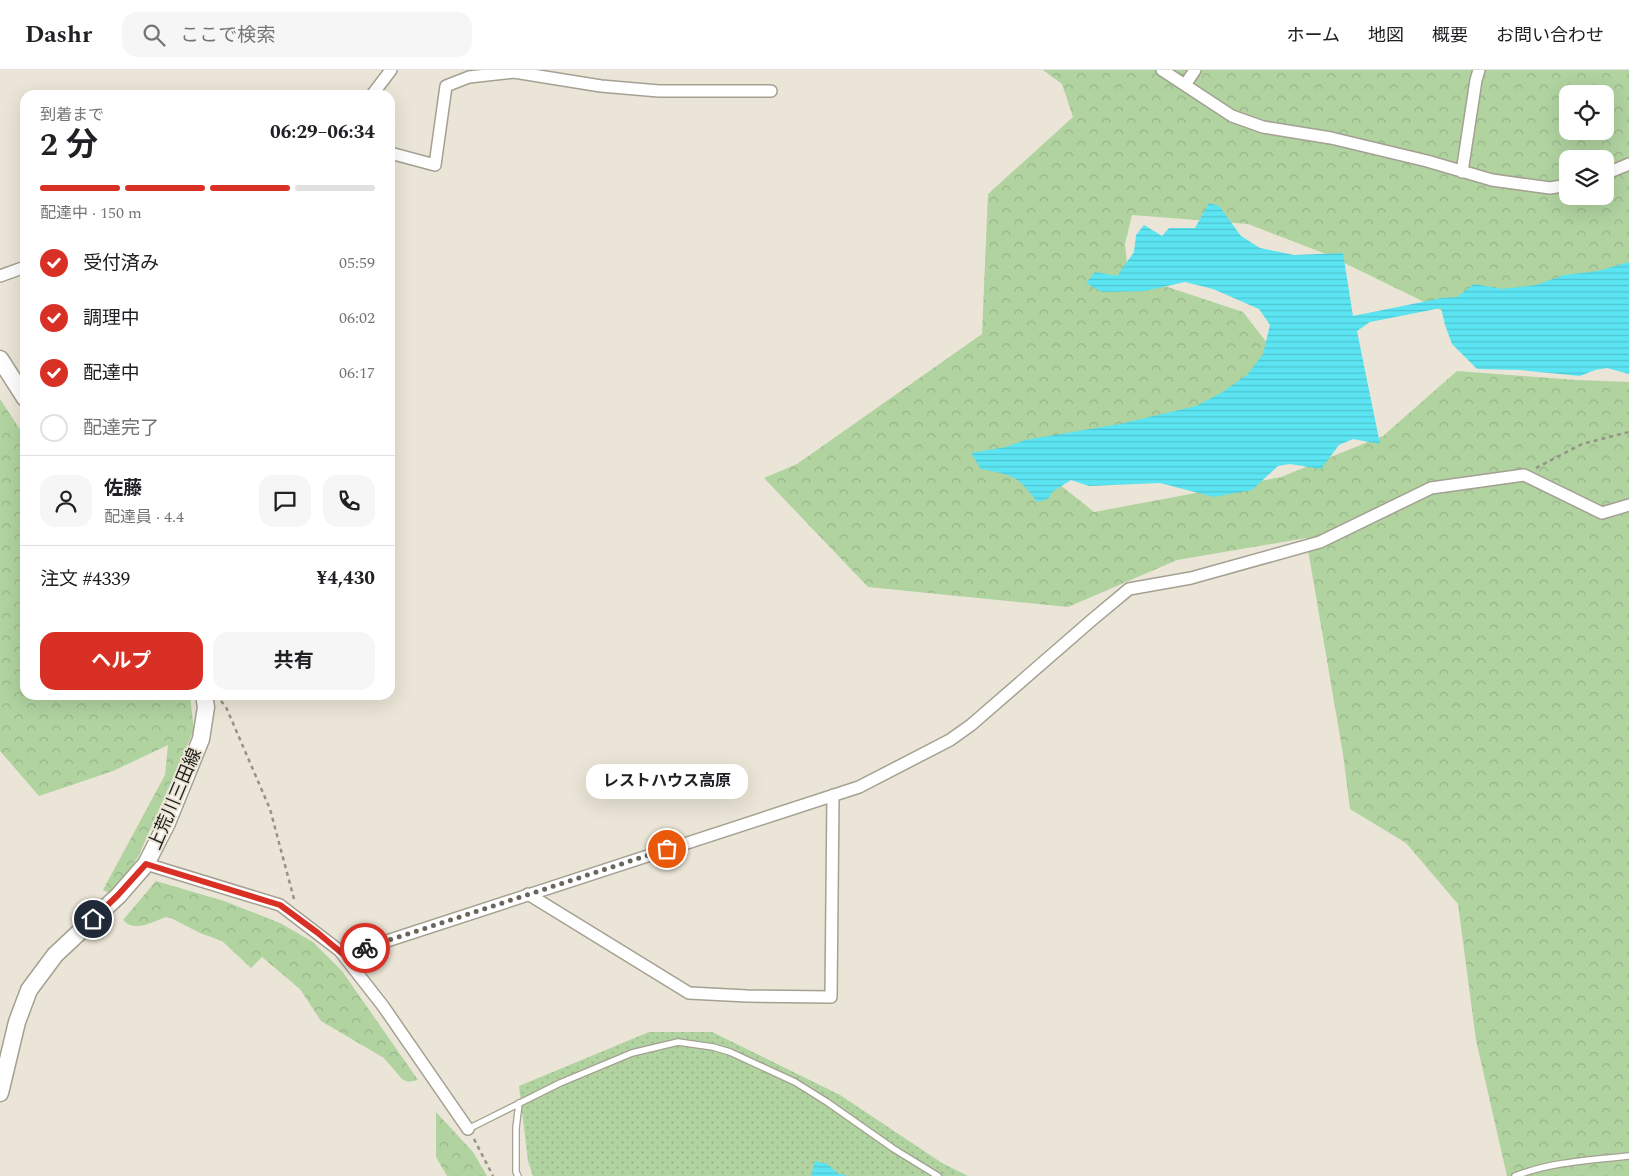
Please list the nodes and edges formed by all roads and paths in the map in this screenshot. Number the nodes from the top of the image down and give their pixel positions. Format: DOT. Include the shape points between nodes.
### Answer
graph roads {
  1 [pos="391,70"];
  2 [pos="1162,70"];
  3 [pos="1195,70"];
  4 [pos="1479,70"];
  5 [pos="1185,85"];
  6 [pos="376,90"];
  7 [pos="772,91"];
  8 [pos="395,155"];
  9 [pos="1629,164"];
  10 [pos="1614,170"];
  11 [pos="1462,172"];
  12 [pos="1559,186"];
  13 [pos="20,268"];
  14 [pos="0,276"];
  15 [pos="0,359"];
  16 [pos="20,390"];
  17 [pos="1629,432"];
  18 [pos="1524,474"];
  19 [pos="1629,506"];
  20 [pos="205,700"];
  21 [pos="221,700"];
  22 [pos="833,795"];
  23 [pos="146,864"];
  24 [pos="528,894"];
  25 [pos="300,920"];
  26 [pos="344,955"];
  27 [pos="0,1092"];
  28 [pos="519,1103"];
  29 [pos="468,1129"];
  30 [pos="1629,1156"];
  31 [pos="493,1176"];
  32 [pos="518,1176"];
  33 [pos="938,1176"];
  34 [pos="1515,1176"];
  1 -- 6 [label="street"];
  2 -- 5 [label="street"];
  3 -- 5 [label="street"];
  4 -- 11 [label="street"];
  5 -- 11 [label="street" via="1232,116 1263,127 1331,138"];
  7 -- 8 [label="street" via="659,91 514,72 469,77 446,86 435,165"];
  9 -- 10 [label="street"];
  11 -- 12 [label="street" via="1492,180"];
  13 -- 14 [label="street"];
  15 -- 16 [label="main road"];
  17 -- 18 [label="path" via="1582,444"];
  18 -- 19 [label="street" via="1602,512"];
  18 -- 22 [label="street" via="1430,488 1320,542 1191,578 1129,589 950,740 859,787"];
  20 -- 23 [label="main road, 上荒川三田線" via="201,739 167,823"];
  21 -- 25 [label="path" via="270,810"];
  22 -- 24 [label="street"];
  22 -- 24 [label="street" via="831,997 689,993"];
  23 -- 25 [label="street" via="280,905"];
  23 -- 27 [label="main road, 上荒川三田線" via="55,955 29,990 17,1022"];
  24 -- 26 [label="street"];
  25 -- 26 [label="street"];
  26 -- 29 [label="street"];
  28 -- 29 [label="lane"];
  28 -- 32 [label="lane" via="516,1128"];
  28 -- 33 [label="lane" via="632,1053 678,1042 713,1047 795,1082"];
  29 -- 31 [label="path"];
  30 -- 34 [label="lane" via="1573,1162"];
}
